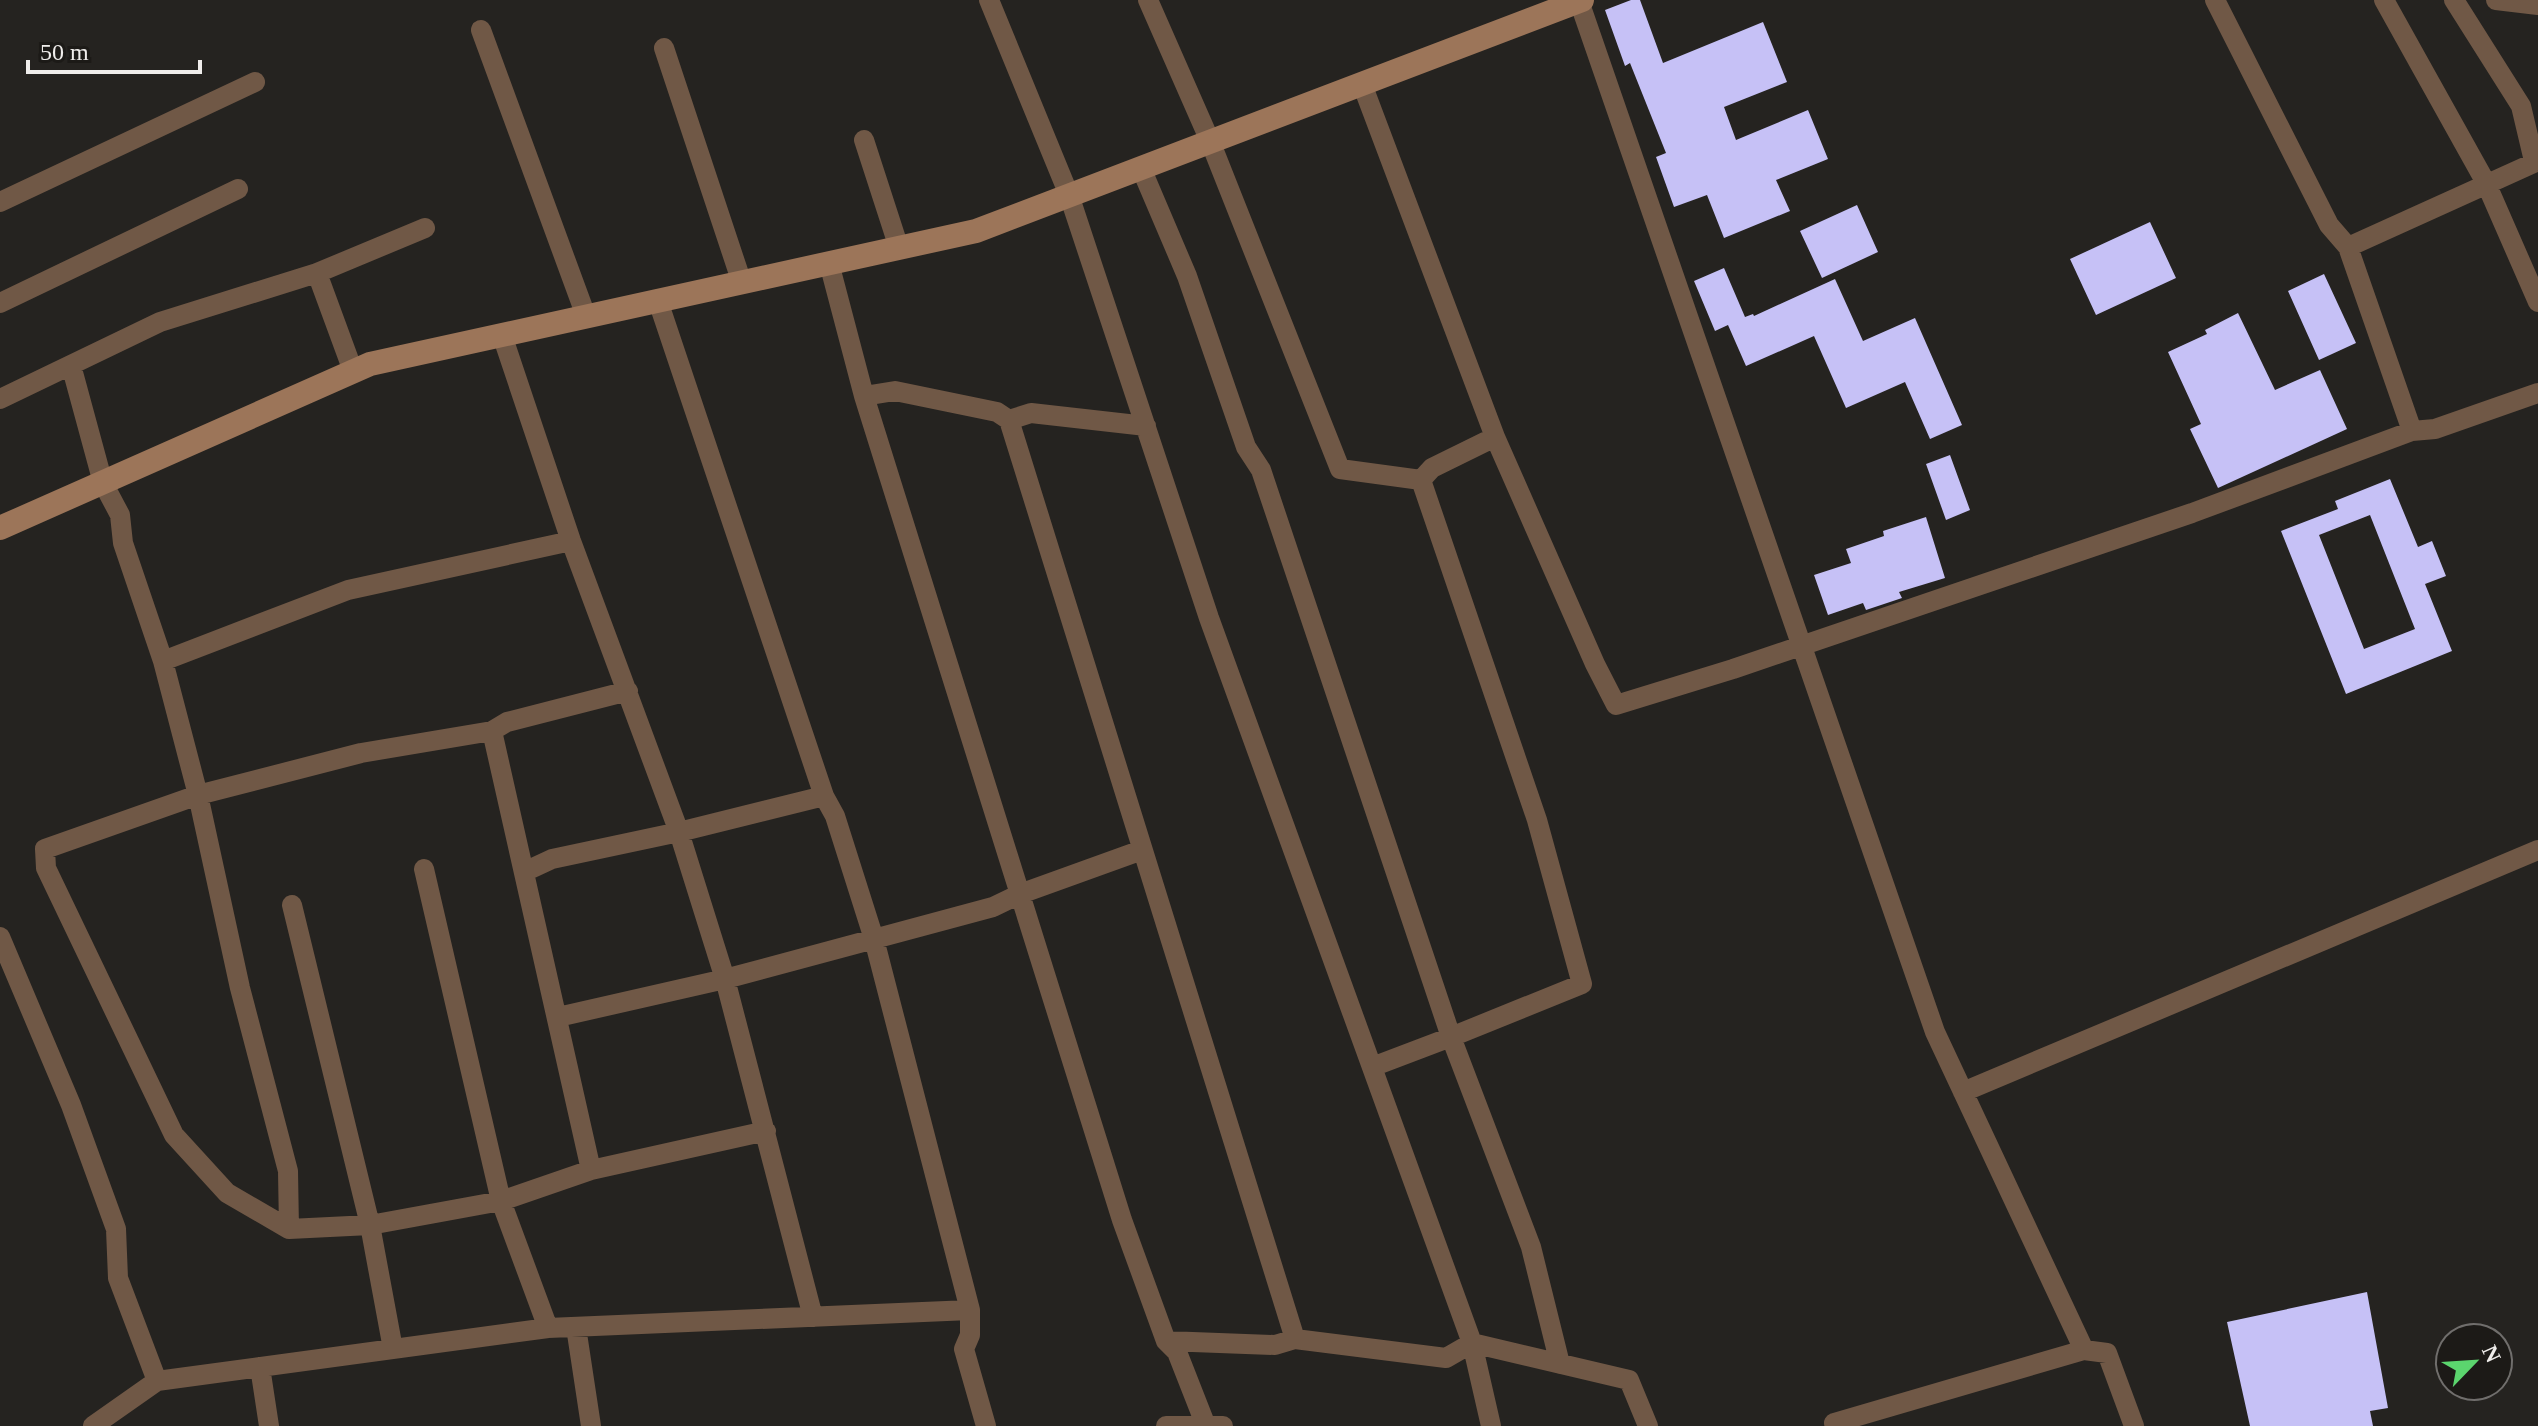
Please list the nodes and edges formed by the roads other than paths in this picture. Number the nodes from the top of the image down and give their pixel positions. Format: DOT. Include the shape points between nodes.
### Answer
graph roads {
  1 [pos="989,0"];
  2 [pos="1148,0"];
  3 [pos="1580,0"];
  4 [pos="2215,0"];
  5 [pos="2384,0"];
  6 [pos="2454,0"];
  7 [pos="2496,0"];
  8 [pos="2538,5"];
  9 [pos="481,30"];
  10 [pos="664,48"];
  11 [pos="255,82"];
  12 [pos="1362,84"];
  13 [pos="864,140"];
  14 [pos="1210,141"];
  15 [pos="2536,161"];
  16 [pos="1141,168"];
  17 [pos="2486,183"];
  18 [pos="238,189"];
  19 [pos="1069,195"];
  20 [pos="0,202"];
  21 [pos="425,228"];
  22 [pos="2348,247"];
  23 [pos="899,248"];
  24 [pos="2530,261"];
  25 [pos="829,263"];
  26 [pos="317,273"];
  27 [pos="742,283"];
  28 [pos="658,301"];
  29 [pos="2538,302"];
  30 [pos="0,303"];
  31 [pos="586,316"];
  32 [pos="502,335"];
  33 [pos="71,365"];
  34 [pos="353,371"];
  35 [pos="2538,393"];
  36 [pos="864,396"];
  37 [pos="0,399"];
  38 [pos="1009,420"];
  39 [pos="1146,426"];
  40 [pos="2412,431"];
  41 [pos="1495,437"];
  42 [pos="1421,480"];
  43 [pos="103,483"];
  44 [pos="0,528"];
  45 [pos="571,541"];
  46 [pos="1801,646"];
  47 [pos="163,661"];
  48 [pos="628,691"];
  49 [pos="492,731"];
  50 [pos="198,795"];
  51 [pos="824,796"];
  52 [pos="679,832"];
  53 [pos="1142,850"];
  54 [pos="2538,850"];
  55 [pos="424,869"];
  56 [pos="524,872"];
  57 [pos="1020,894"];
  58 [pos="292,905"];
  59 [pos="0,937"];
  60 [pos="874,939"];
  61 [pos="725,979"];
  62 [pos="558,1017"];
  63 [pos="1451,1037"];
  64 [pos="1372,1067"];
  65 [pos="1963,1092"];
  66 [pos="766,1131"];
  67 [pos="591,1170"];
  68 [pos="501,1201"];
  69 [pos="370,1225"];
  70 [pos="289,1229"];
  71 [pos="970,1310"];
  72 [pos="813,1317"];
  73 [pos="576,1327"];
  74 [pos="548,1328"];
  75 [pos="1295,1339"];
  76 [pos="1166,1341"];
  77 [pos="1472,1343"];
  78 [pos="393,1349"];
  79 [pos="2084,1350"];
  80 [pos="1560,1364"];
  81 [pos="260,1367"];
  82 [pos="157,1381"];
  83 [pos="93,1426"];
  84 [pos="269,1426"];
  85 [pos="591,1426"];
  86 [pos="986,1426"];
  87 [pos="1166,1426"];
  88 [pos="1212,1426"];
  89 [pos="1491,1426"];
  90 [pos="1648,1426"];
  91 [pos="1835,1426"];
  92 [pos="2134,1426"];
  1 -- 19 [label="street"];
  2 -- 14 [label="street"];
  3 -- 12 [label="street"];
  3 -- 46 [label="street"];
  4 -- 22 [label="street" via="2329,225"];
  5 -- 17 [label="street"];
  6 -- 15 [label="street" via="2521,106"];
  7 -- 8 [label="street"];
  9 -- 31 [label="street"];
  10 -- 27 [label="street"];
  11 -- 20 [label="street"];
  12 -- 14 [label="street"];
  12 -- 41 [label="street"];
  13 -- 23 [label="street"];
  14 -- 16 [label="street"];
  14 -- 42 [label="street" via="1340,469"];
  15 -- 17 [label="street"];
  16 -- 19 [label="street"];
  16 -- 63 [label="street" via="1187,276 1246,447 1261,470"];
  17 -- 22 [label="street"];
  17 -- 24 [label="street"];
  18 -- 30 [label="street"];
  19 -- 23 [label="street" via="976,231"];
  19 -- 39 [label="street"];
  21 -- 26 [label="street"];
  22 -- 40 [label="street"];
  23 -- 25 [label="street"];
  24 -- 29 [label="street"];
  25 -- 27 [label="street"];
  25 -- 36 [label="street"];
  26 -- 33 [label="street" via="160,322"];
  26 -- 34 [label="street"];
  27 -- 28 [label="street"];
  28 -- 31 [label="street"];
  28 -- 51 [label="street"];
  31 -- 32 [label="street"];
  32 -- 34 [label="street"];
  32 -- 45 [label="street"];
  33 -- 37 [label="street"];
  33 -- 43 [label="street"];
  34 -- 43 [label="street"];
  35 -- 40 [label="street" via="2435,429"];
  36 -- 38 [label="street" via="895,391 997,412"];
  36 -- 57 [label="street"];
  38 -- 39 [label="street" via="1031,413"];
  38 -- 53 [label="street"];
  39 -- 64 [label="street" via="1209,618"];
  40 -- 46 [label="street" via="2192,513"];
  41 -- 42 [label="street" via="1432,468"];
  41 -- 46 [label="street" via="1616,705"];
  42 -- 63 [label="street" via="1537,820 1582,984"];
  43 -- 44 [label="street"];
  43 -- 47 [label="street" via="120,515 123,543"];
  45 -- 47 [label="street" via="348,590"];
  45 -- 48 [label="street"];
  46 -- 65 [label="street" via="1935,1032"];
  47 -- 50 [label="street"];
  48 -- 49 [label="street" via="507,722"];
  48 -- 52 [label="street"];
  49 -- 50 [label="street" via="361,753"];
  49 -- 56 [label="street"];
  50 -- 70 [label="street" via="240,988 288,1171"];
  50 -- 70 [label="street" via="45,849 46,868 174,1135 227,1193"];
  51 -- 52 [label="street"];
  51 -- 60 [label="street"];
  52 -- 56 [label="street" via="552,859"];
  52 -- 61 [label="street"];
  53 -- 57 [label="street"];
  53 -- 75 [label="street"];
  54 -- 65 [label="street"];
  55 -- 68 [label="street"];
  56 -- 62 [label="street"];
  57 -- 60 [label="street" via="993,907"];
  57 -- 76 [label="street" via="1122,1220"];
  58 -- 69 [label="street"];
  59 -- 82 [label="street" via="116,1229 118,1278"];
  60 -- 61 [label="street"];
  60 -- 71 [label="street"];
  61 -- 62 [label="street"];
  61 -- 66 [label="street"];
  62 -- 67 [label="street"];
  63 -- 64 [label="street"];
  63 -- 80 [label="street" via="1531,1247"];
  64 -- 77 [label="street"];
  65 -- 79 [label="street"];
  66 -- 67 [label="street"];
  66 -- 72 [label="street"];
  67 -- 68 [label="street"];
  68 -- 69 [label="street"];
  68 -- 74 [label="street"];
  69 -- 70 [label="street"];
  69 -- 78 [label="street"];
  71 -- 72 [label="street"];
  71 -- 86 [label="street" via="964,1349"];
  72 -- 73 [label="street"];
  73 -- 74 [label="street"];
  73 -- 85 [label="street"];
  74 -- 78 [label="street"];
  75 -- 76 [label="street" via="1275,1345"];
  75 -- 77 [label="street" via="1446,1358"];
  76 -- 88 [label="street" via="1177,1352"];
  77 -- 80 [label="street"];
  77 -- 89 [label="street"];
  78 -- 81 [label="street"];
  79 -- 91 [label="street"];
  79 -- 92 [label="street" via="2107,1353"];
  80 -- 90 [label="street" via="1629,1380"];
  81 -- 82 [label="street"];
  81 -- 84 [label="street"];
  82 -- 83 [label="street"];
  87 -- 88 [label="street"];
}
